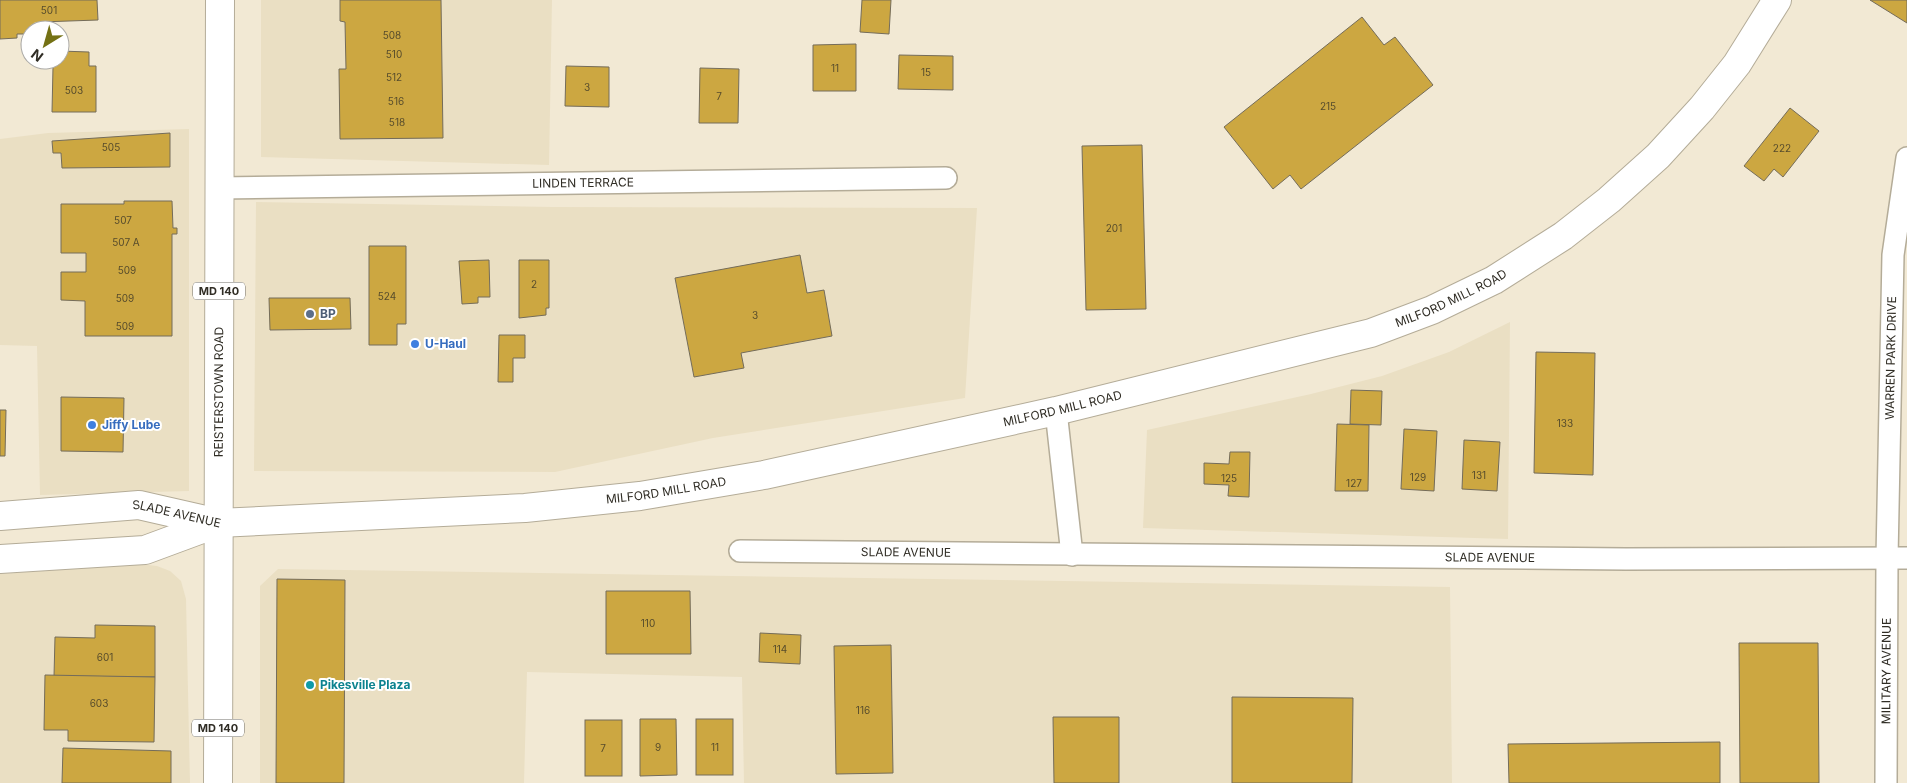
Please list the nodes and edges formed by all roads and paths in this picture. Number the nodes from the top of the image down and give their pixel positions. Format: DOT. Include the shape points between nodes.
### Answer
graph roads {
  1 [pos="220,0"];
  2 [pos="1777,0"];
  3 [pos="1907,158"];
  4 [pos="946,178"];
  5 [pos="219,188"];
  6 [pos="1056,411"];
  7 [pos="0,516"];
  8 [pos="218,522"];
  9 [pos="740,551"];
  10 [pos="1072,555"];
  11 [pos="1897,558"];
  12 [pos="0,559"];
  13 [pos="218,783"];
  14 [pos="1886,783"];
  1 -- 5 [label="main road, REISTERSTOWN ROAD / MD 140"];
  2 -- 6 [label="main road, MILFORD MILL ROAD" via="1737,64 1658,156 1563,236 1494,280 1432,310 1370,333"];
  3 -- 11 [label="street, WARREN PARK DRIVE" via="1893,255"];
  4 -- 5 [label="street, LINDEN TERRACE"];
  5 -- 8 [label="main road, REISTERSTOWN ROAD / MD 140"];
  6 -- 8 [label="main road, MILFORD MILL ROAD" via="764,475 640,496 525,508"];
  6 -- 10 [label="street"];
  7 -- 8 [label="main road, SLADE AVENUE" via="139,505"];
  8 -- 12 [label="main road, SLADE AVENUE" via="145,550"];
  8 -- 13 [label="main road, REISTERSTOWN ROAD / MD 140"];
  9 -- 10 [label="street, SLADE AVENUE"];
  10 -- 11 [label="street, SLADE AVENUE" via="1698,560"];
  11 -- 14 [label="street, MILITARY AVENUE"];
}
